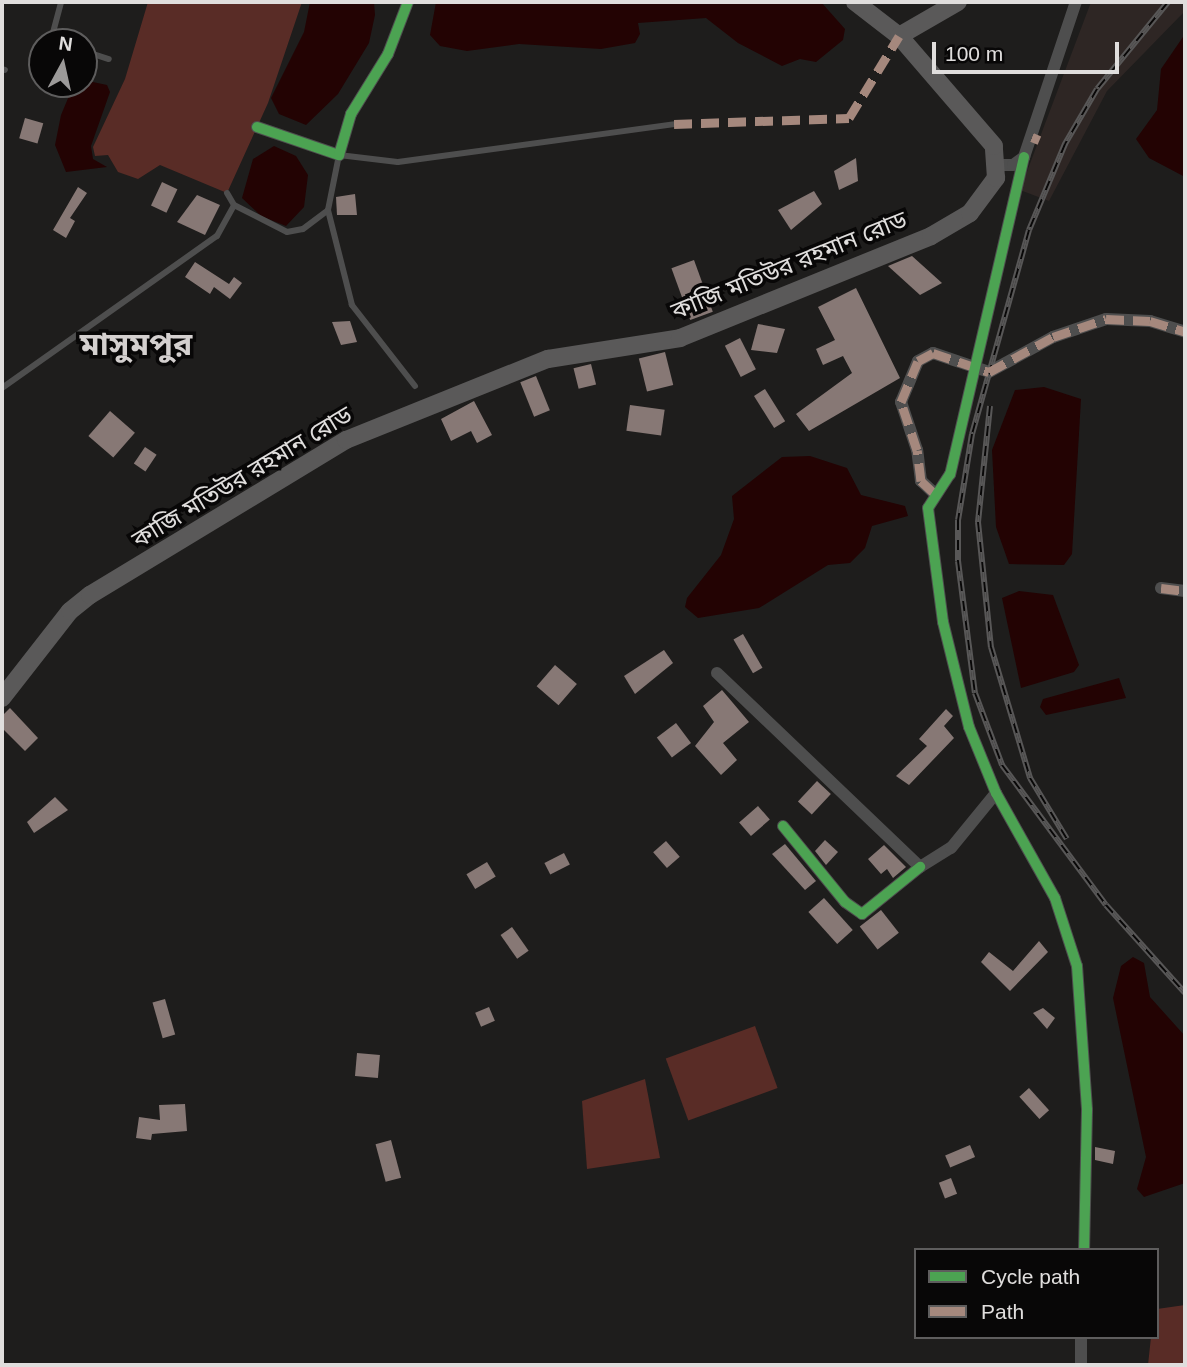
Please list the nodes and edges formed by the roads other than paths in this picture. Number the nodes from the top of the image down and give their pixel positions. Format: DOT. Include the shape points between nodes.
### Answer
graph roads {
  1 [pos="61,2"];
  2 [pos="408,2"];
  3 [pos="855,2"];
  4 [pos="958,2"];
  5 [pos="1076,2"];
  6 [pos="54,28"];
  7 [pos="899,36"];
  8 [pos="98,55"];
  9 [pos="109,59"];
  10 [pos="674,124"];
  11 [pos="257,127"];
  12 [pos="339,155"];
  13 [pos="1024,157"];
  14 [pos="999,165"];
  15 [pos="992,187"];
  16 [pos="1014,192"];
  17 [pos="227,193"];
  18 [pos="234,205"];
  19 [pos="328,209"];
  20 [pos="1185,332"];
  21 [pos="973,368"];
  22 [pos="415,386"];
  23 [pos="2,388"];
  24 [pos="934,493"];
  25 [pos="1161,588"];
  26 [pos="1185,591"];
  27 [pos="717,673"];
  28 [pos="2,698"];
  29 [pos="996,793"];
  30 [pos="783,826"];
  31 [pos="920,867"];
  32 [pos="1084,1248"];
  33 [pos="1081,1339"];
  34 [pos="1081,1365"];
  1 -- 6 [label="lane"];
  2 -- 12 [label="street" via="388,54 351,114"];
  3 -- 7 [label="main road"];
  4 -- 7 [label="main road"];
  5 -- 13 [label="street"];
  7 -- 14 [label="main road" via="986,132"];
  8 -- 9 [label="lane"];
  10 -- 12 [label="lane" via="398,162"];
  11 -- 12 [label="street"];
  12 -- 19 [label="lane"];
  13 -- 14 [label="street" via="1013,165"];
  13 -- 16 [label="street"];
  14 -- 15 [label="main road, কাজি মতিউর রহমান রোড"];
  15 -- 16 [label="street" via="1007,180"];
  15 -- 28 [label="main road, কাজি মতিউর রহমান রোড" via="970,213 931,236 728,320 680,338 548,359 346,440 90,595 70,611"];
  16 -- 21 [label="street"];
  17 -- 18 [label="lane"];
  18 -- 19 [label="lane" via="287,232 303,229"];
  18 -- 23 [label="lane" via="217,236"];
  19 -- 22 [label="lane" via="352,305"];
  20 -- 21 [label="street" via="1150,321 1106,319 1029,348 989,372"];
  21 -- 24 [label="street" via="950,474"];
  21 -- 24 [label="street" via="933,353 918,361 901,391 921,481"];
  24 -- 29 [label="street" via="928,508 943,622 959,695"];
  25 -- 26 [label="street"];
  27 -- 31 [label="street"];
  29 -- 31 [label="street" via="951,848"];
  29 -- 32 [label="street" via="1055,898 1077,966 1087,1110"];
  30 -- 31 [label="street" via="845,902 862,914"];
  33 -- 34 [label="street"];
}
